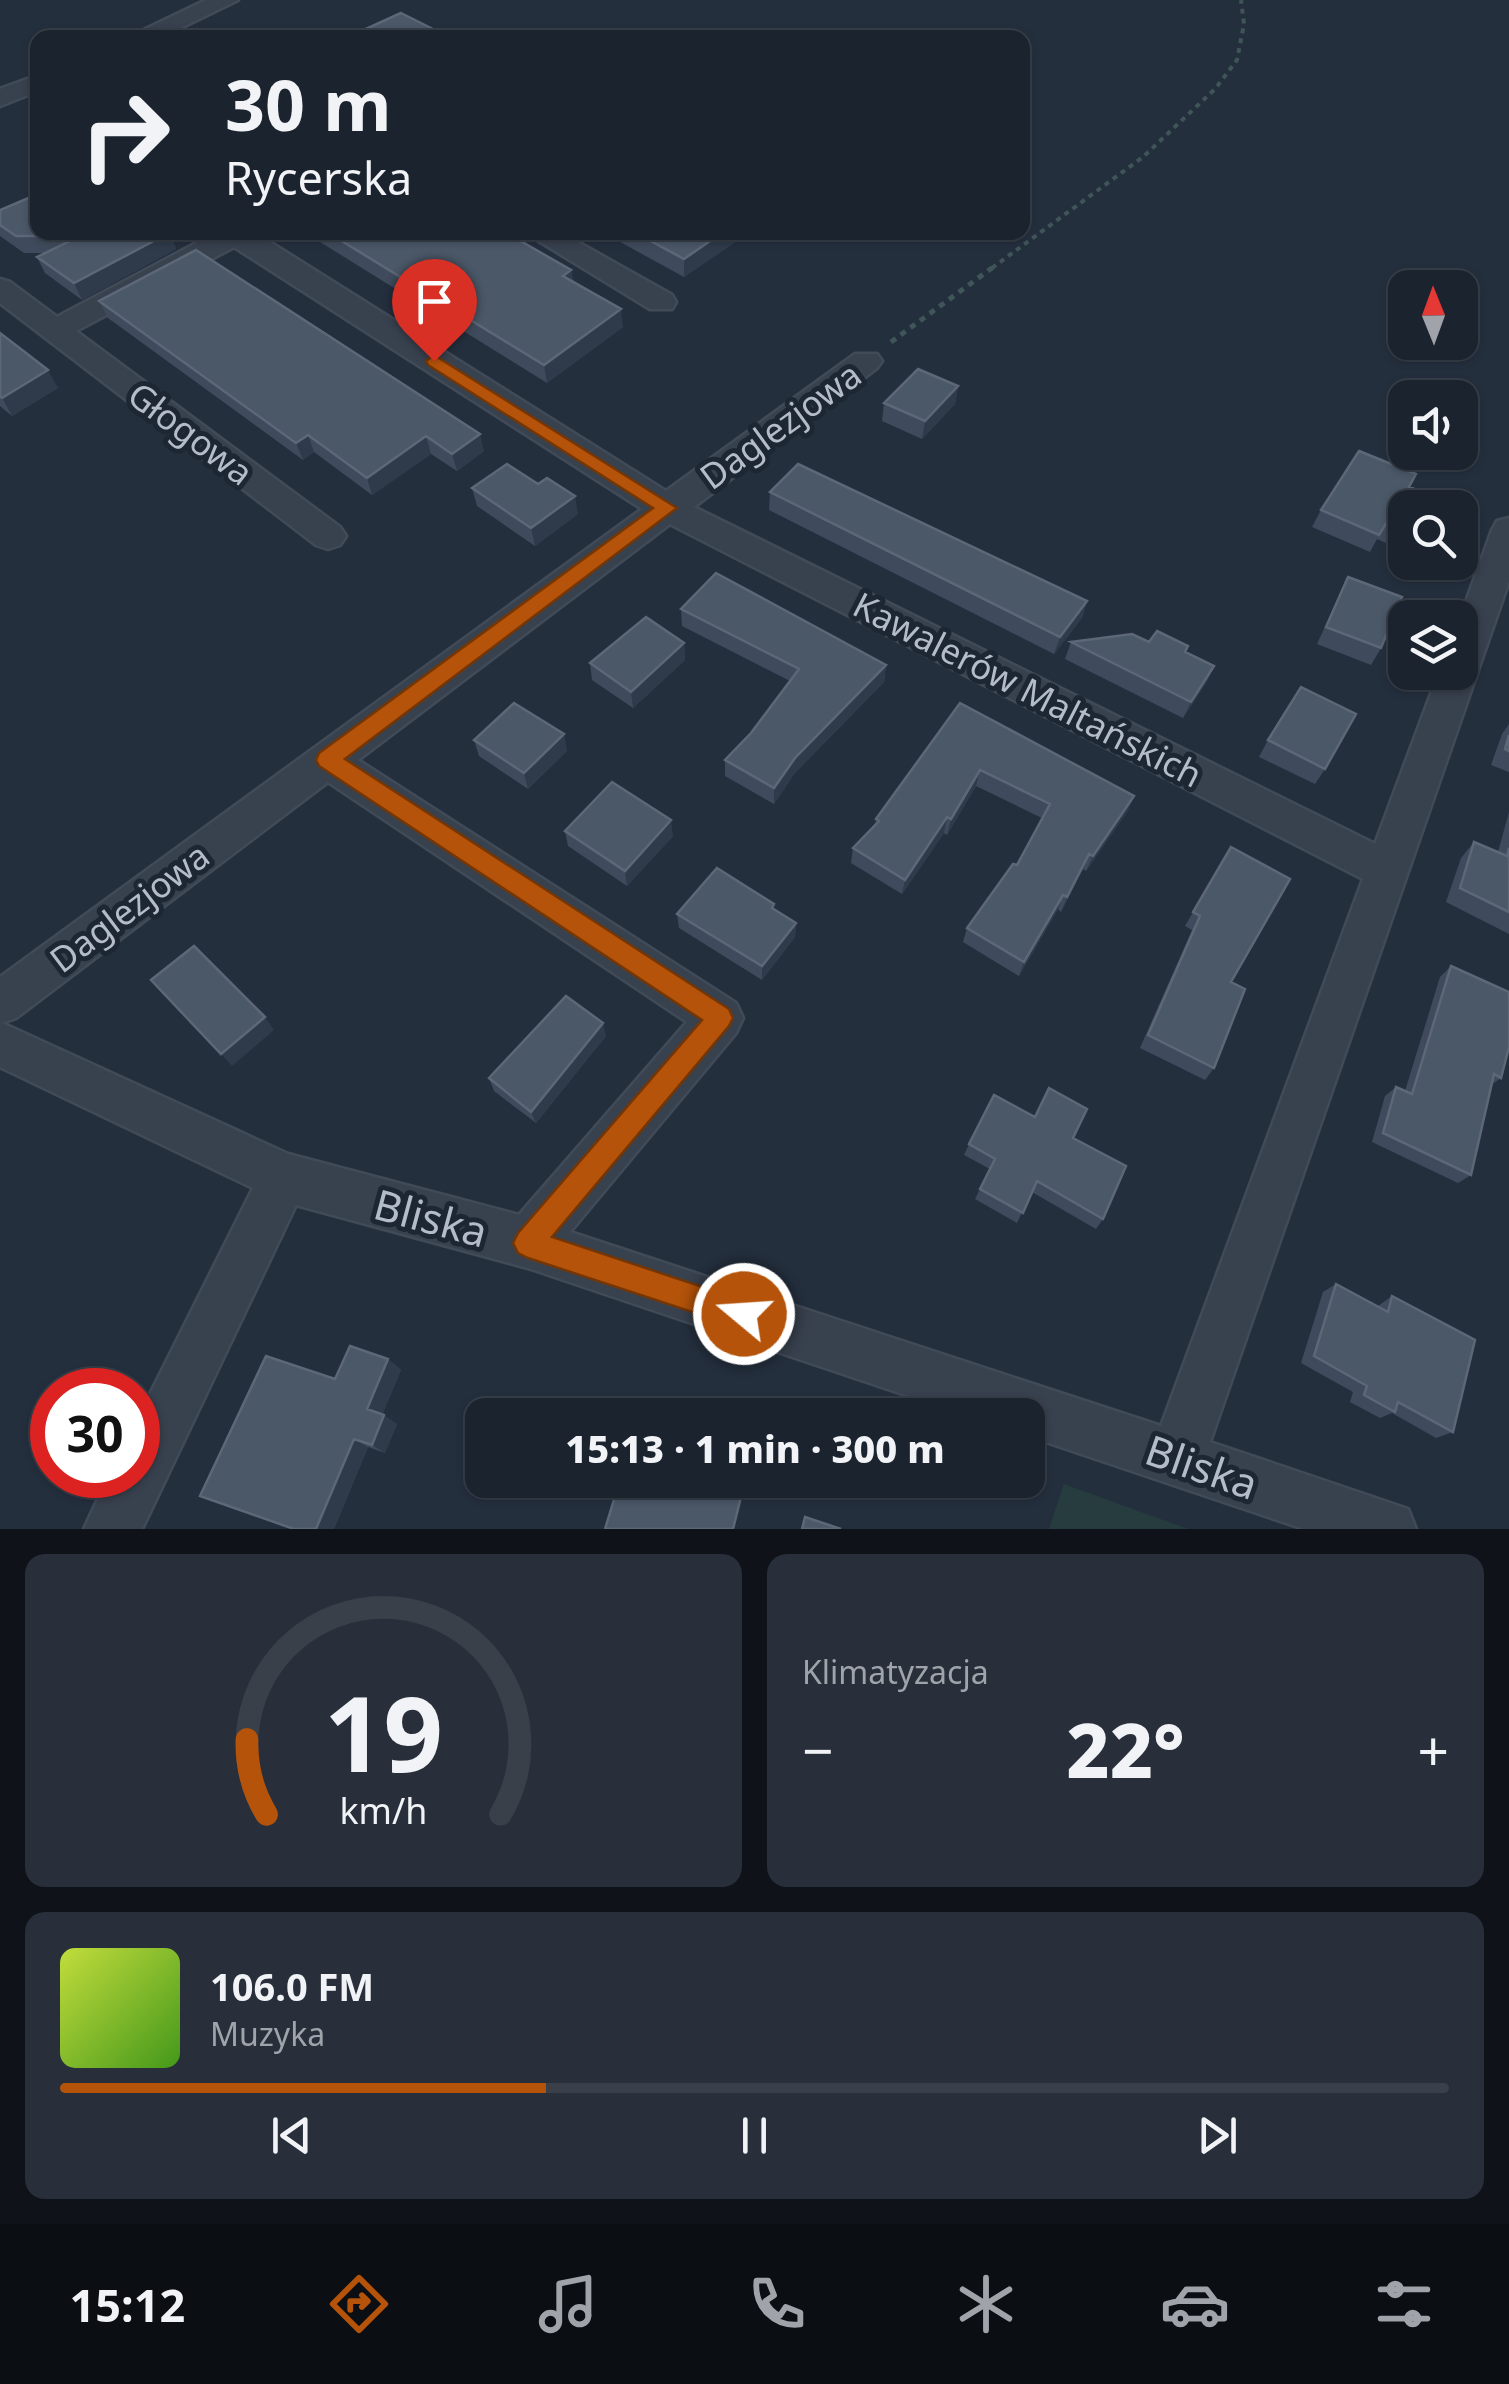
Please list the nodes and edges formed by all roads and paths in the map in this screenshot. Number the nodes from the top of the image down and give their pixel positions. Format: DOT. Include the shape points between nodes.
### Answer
graph roads {
  1 [pos="226,0"];
  2 [pos="1241,0"];
  3 [pos="157,30"];
  4 [pos="30,85"];
  5 [pos="0,98"];
  6 [pos="223,240"];
  7 [pos="247,240"];
  8 [pos="552,240"];
  9 [pos="0,288"];
  10 [pos="661,302"];
  11 [pos="54,330"];
  12 [pos="866,362"];
  13 [pos="667,508"];
  14 [pos="1509,530"];
  15 [pos="328,536"];
  16 [pos="1478,617"];
  17 [pos="1452,690"];
  18 [pos="328,760"];
  19 [pos="1388,871"];
  20 [pos="0,1003"];
  21 [pos="0,1044"];
  22 [pos="284,1177"];
  23 [pos="528,1243"];
  24 [pos="1177,1457"];
  25 [pos="112,1529"];
  26 [pos="1388,1529"];
  1 -- 3 [label="street"];
  2 -- 12 [label="path, Daglezjowa" via="1237,60 1215,89 1142,157"];
  4 -- 5 [label="street"];
  6 -- 11 [label="street"];
  7 -- 13 [label="street, Kawalerów Maltańskich"];
  8 -- 10 [label="street"];
  9 -- 11 [label="street, Głogowa"];
  11 -- 15 [label="street, Głogowa"];
  12 -- 13 [label="street, Daglezjowa"];
  13 -- 18 [label="street, Daglezjowa"];
  13 -- 19 [label="street, Kawalerów Maltańskich"];
  14 -- 16 [label="street"];
  17 -- 19 [label="street"];
  18 -- 20 [label="street, Daglezjowa"];
  18 -- 23 [label="street" via="720,1018"];
  19 -- 24 [label="street"];
  21 -- 22 [label="street, Bliska"];
  22 -- 23 [label="street, Bliska"];
  22 -- 25 [label="street"];
  23 -- 24 [label="street, Bliska"];
  24 -- 26 [label="street, Bliska"];
}
